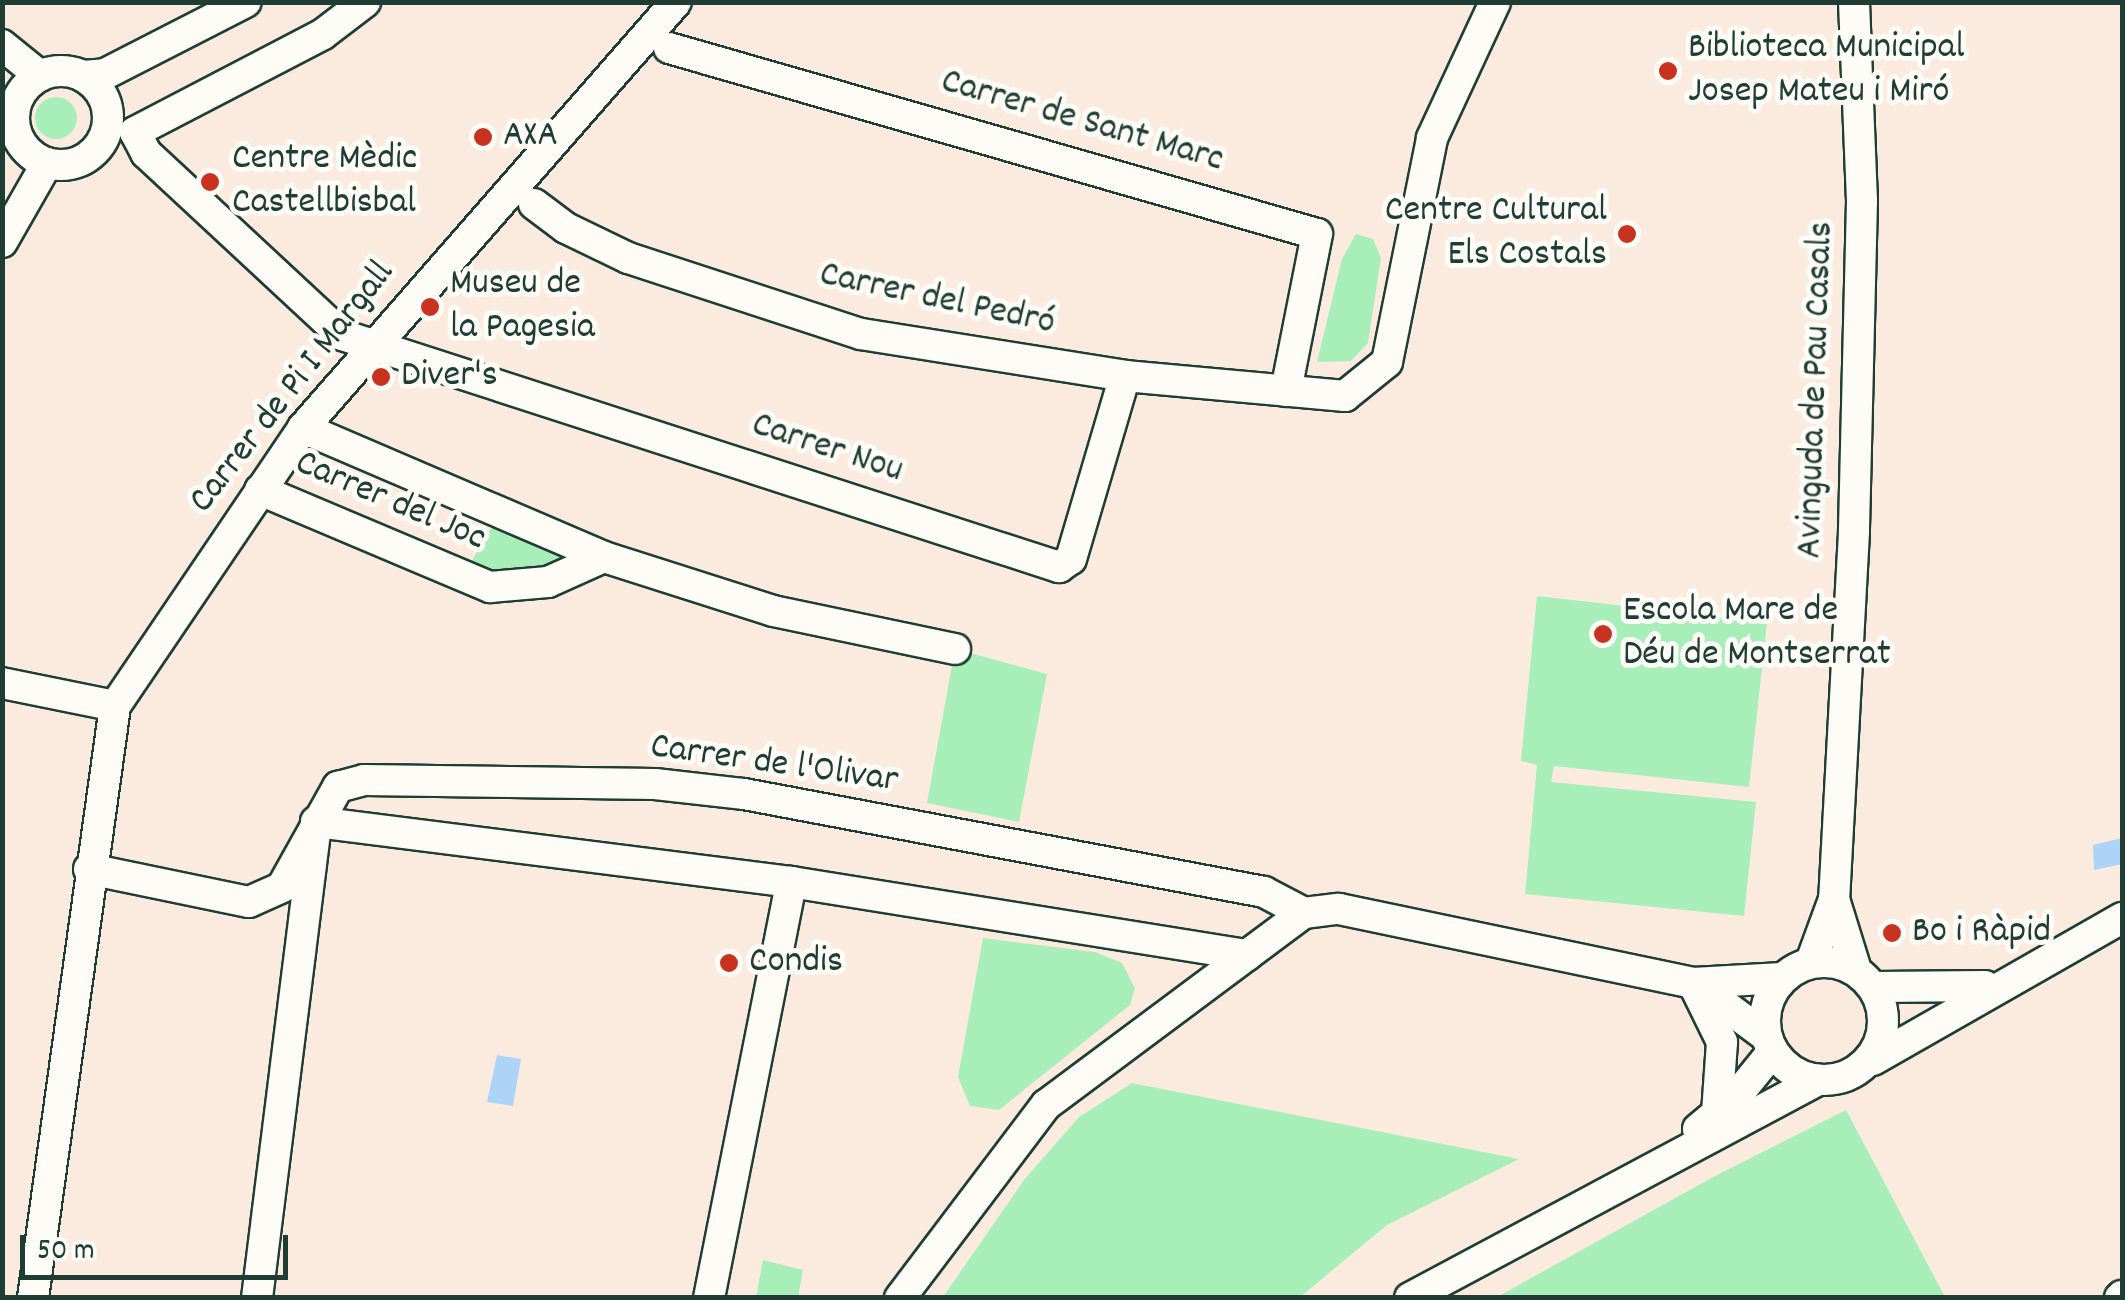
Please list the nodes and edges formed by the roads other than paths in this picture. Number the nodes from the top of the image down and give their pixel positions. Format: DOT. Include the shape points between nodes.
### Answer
graph roads {
  1 [pos="246,2"];
  2 [pos="366,2"];
  3 [pos="676,2"];
  4 [pos="1495,2"];
  5 [pos="1854,2"];
  6 [pos="2,44"];
  7 [pos="669,48"];
  8 [pos="40,76"];
  9 [pos="83,76"];
  10 [pos="122,126"];
  11 [pos="46,163"];
  12 [pos="534,204"];
  13 [pos="2,242"];
  14 [pos="374,347"];
  15 [pos="1124,376"];
  16 [pos="1286,391"];
  17 [pos="302,428"];
  18 [pos="260,490"];
  19 [pos="604,557"];
  20 [pos="955,650"];
  21 [pos="2,683"];
  22 [pos="115,706"];
  23 [pos="316,822"];
  24 [pos="89,869"];
  25 [pos="791,882"];
  26 [pos="1236,887"];
  27 [pos="1834,899"];
  28 [pos="1304,913"];
  29 [pos="2122,918"];
  30 [pos="1257,947"];
  31 [pos="1812,962"];
  32 [pos="1782,978"];
  33 [pos="1866,979"];
  34 [pos="1693,982"];
  35 [pos="1993,986"];
  36 [pos="1770,1044"];
  37 [pos="1868,1063"];
  38 [pos="1818,1080"];
  39 [pos="1717,1114"];
  40 [pos="1652,1165"];
  41 [pos="33,1298"];
  42 [pos="256,1298"];
  43 [pos="709,1298"];
  44 [pos="900,1298"];
  45 [pos="1410,1298"];
  1 -- 9 [label="street" via="105,74"];
  2 -- 10 [label="street" via="322,34"];
  3 -- 14 [label="street, Carrer de Pi I Margall"];
  4 -- 16 [label="street, Carrer del Pedró" via="1432,138 1387,362 1345,396"];
  5 -- 27 [label="street, Avinguda de Pau Casals" via="1862,221"];
  6 -- 8 [label="street"];
  7 -- 16 [label="street, Carrer de Sant Marc" via="1316,234"];
  8 -- 9 [label="street"];
  8 -- 11 [label="street" via="18,98 14,114 22,144"];
  9 -- 10 [label="street"];
  10 -- 11 [label="street" via="88,156"];
  10 -- 14 [label="street, Carrer Nou" via="342,335"];
  11 -- 13 [label="street"];
  12 -- 15 [label="street, Carrer del Pedró" via="628,258 862,334"];
  14 -- 15 [label="street, Carrer Nou" via="1059,566 1071,559"];
  14 -- 17 [label="street, Carrer de Pi I Margall"];
  15 -- 16 [label="street, Carrer del Pedró"];
  17 -- 18 [label="street, Carrer de Pi I Margall"];
  17 -- 19 [label="street"];
  18 -- 19 [label="street, Carrer del Joc" via="490,587 548,582"];
  18 -- 22 [label="street, Carrer de Pi I Margall"];
  19 -- 20 [label="street" via="774,611"];
  21 -- 22 [label="street"];
  22 -- 24 [label="street"];
  23 -- 24 [label="street, Carrer de l'Olivar" via="282,887 249,902"];
  23 -- 25 [label="street"];
  23 -- 26 [label="street, Carrer de l'Olivar" via="338,787 364,780 656,784 744,794"];
  23 -- 42 [label="street"];
  24 -- 41 [label="street"];
  25 -- 30 [label="street"];
  25 -- 43 [label="street"];
  26 -- 28 [label="street, Carrer de l'Olivar" via="1264,892"];
  26 -- 30 [label="street" via="1257,913"];
  27 -- 31 [label="street, Avinguda de Pau Casals"];
  27 -- 33 [label="street, Avinguda de Pau Casals"];
  28 -- 30 [label="street"];
  28 -- 34 [label="street, Carrer de l'Olivar" via="1339,908"];
  29 -- 35 [label="street"];
  30 -- 44 [label="street" via="1046,1105"];
  31 -- 32 [label="street"];
  31 -- 33 [label="street"];
  32 -- 34 [label="street, Carrer de l'Olivar"];
  32 -- 36 [label="street" via="1769,998"];
  33 -- 35 [label="street"];
  33 -- 37 [label="street" via="1883,1026"];
  34 -- 36 [label="street, Carrer de l'Olivar"];
  34 -- 39 [label="street" via="1722,1042"];
  35 -- 37 [label="street"];
  36 -- 38 [label="street" via="1792,1071"];
  36 -- 39 [label="street"];
  37 -- 38 [label="street" via="1845,1078"];
  38 -- 40 [label="street"];
  39 -- 40 [label="street"];
  40 -- 45 [label="street"];
}
